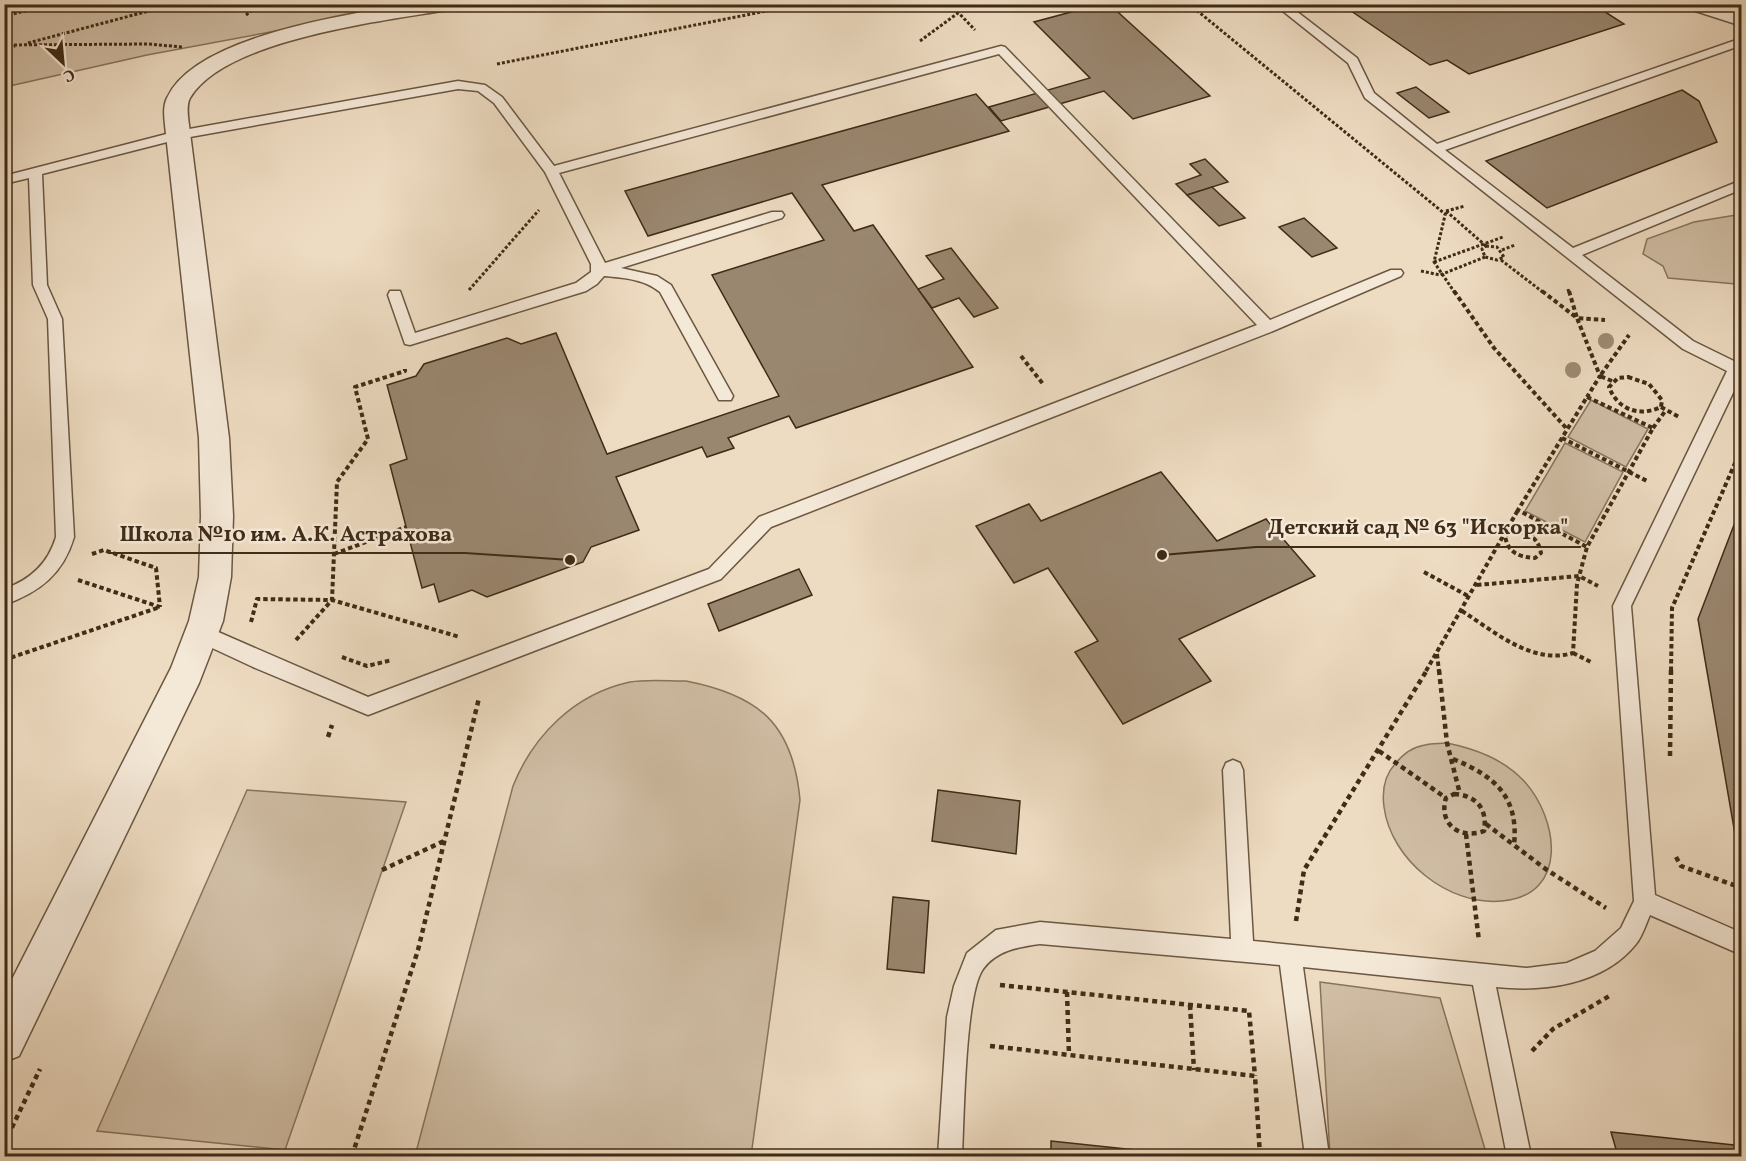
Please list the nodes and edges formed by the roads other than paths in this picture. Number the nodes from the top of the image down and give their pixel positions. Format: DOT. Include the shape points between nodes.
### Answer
graph roads {
  1 [pos="447,4"];
  2 [pos="1279,4"];
  3 [pos="1693,4"];
  4 [pos="1742,20"];
  5 [pos="1742,41"];
  6 [pos="178,135"];
  7 [pos="1436,149"];
  8 [pos="35,171"];
  9 [pos="551,171"];
  10 [pos="4,180"];
  11 [pos="1742,184"];
  12 [pos="777,215"];
  13 [pos="1572,254"];
  14 [pos="599,270"];
  15 [pos="1396,273"];
  16 [pos="395,296"];
  17 [pos="1268,327"];
  18 [pos="1739,365"];
  19 [pos="725,396"];
  20 [pos="4,597"];
  21 [pos="202,634"];
  22 [pos="1233,770"];
  23 [pos="1645,902"];
  24 [pos="1742,944"];
  25 [pos="1243,951"];
  26 [pos="1290,955"];
  27 [pos="1482,975"];
  28 [pos="4,1041"];
  29 [pos="950,1156"];
  30 [pos="1317,1156"];
  31 [pos="1519,1156"];
  1 -- 6 [label="street" via="289,35 224,58 180,94 176,104"];
  2 -- 7 [label="lane" via="1353,61 1369,95"];
  3 -- 4 [label="street"];
  5 -- 7 [label="lane"];
  6 -- 8 [label="lane"];
  6 -- 9 [label="lane" via="458,85 481,88 498,100"];
  6 -- 21 [label="street" via="214,450 215,577"];
  7 -- 13 [label="lane"];
  8 -- 10 [label="lane"];
  8 -- 20 [label="lane" via="40,285 55,319 65,537 49,571 32,586"];
  9 -- 14 [label="lane"];
  9 -- 17 [label="lane" via="1001,50"];
  11 -- 13 [label="lane"];
  12 -- 14 [label="lane"];
  13 -- 18 [label="lane" via="1688,345"];
  14 -- 16 [label="lane" via="597,277 581,287 410,340"];
  14 -- 19 [label="lane" via="660,282"];
  15 -- 17 [label="lane"];
  17 -- 21 [label="lane" via="765,522 715,574 368,706"];
  18 -- 23 [label="lane" via="1622,606"];
  21 -- 28 [label="street" via="187,672"];
  22 -- 25 [label="lane"];
  23 -- 24 [label="lane"];
  23 -- 27 [label="lane" via="1629,936 1603,959 1567,974 1527,979"];
  25 -- 26 [label="lane"];
  25 -- 29 [label="lane" via="1040,933 1004,938 975,961 965,986 959,1017"];
  26 -- 27 [label="lane"];
  26 -- 30 [label="lane"];
  27 -- 31 [label="lane"];
}
